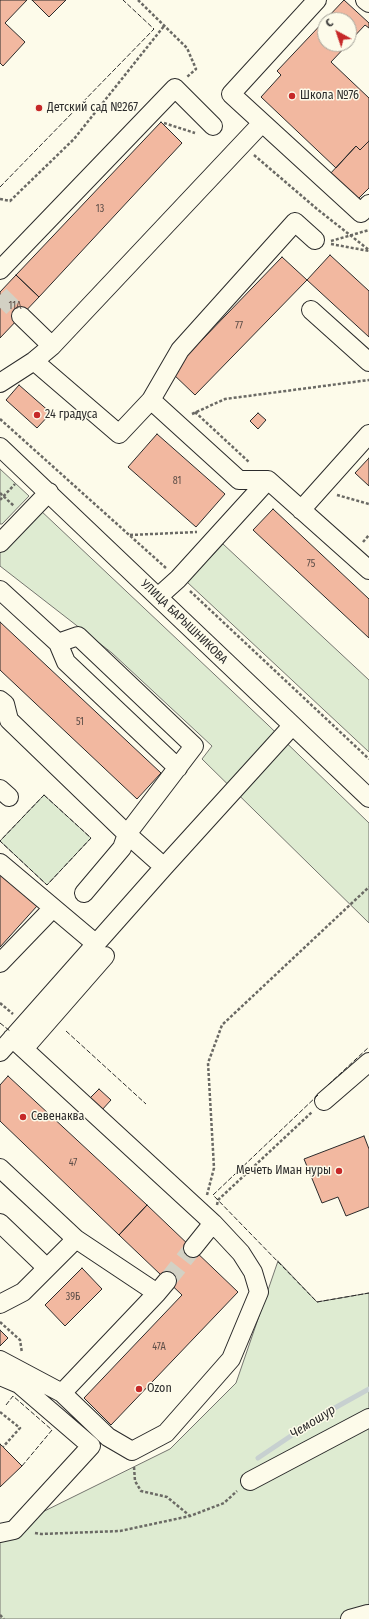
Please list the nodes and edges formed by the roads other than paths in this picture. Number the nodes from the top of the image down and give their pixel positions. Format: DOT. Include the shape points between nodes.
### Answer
graph roads {
  1 [pos="316,0"];
  2 [pos="365,0"];
  3 [pos="369,3"];
  4 [pos="262,123"];
  5 [pos="213,126"];
  6 [pos="369,204"];
  7 [pos="315,240"];
  8 [pos="0,270"];
  9 [pos="311,310"];
  10 [pos="21,316"];
  11 [pos="52,346"];
  12 [pos="34,361"];
  13 [pos="369,362"];
  14 [pos="0,383"];
  15 [pos="150,400"];
  16 [pos="369,434"];
  17 [pos="0,447"];
  18 [pos="268,480"];
  19 [pos="49,492"];
  20 [pos="302,510"];
  21 [pos="0,541"];
  22 [pos="369,570"];
  23 [pos="0,590"];
  24 [pos="158,597"];
  25 [pos="58,643"];
  26 [pos="0,700"];
  27 [pos="292,726"];
  28 [pos="178,768"];
  29 [pos="369,798"];
  30 [pos="127,834"];
  31 [pos="0,863"];
  32 [pos="164,866"];
  33 [pos="84,893"];
  34 [pos="53,908"];
  35 [pos="100,949"];
  36 [pos="0,963"];
  37 [pos="61,994"];
  38 [pos="12,1038"];
  39 [pos="30,1043"];
  40 [pos="0,1052"];
  41 [pos="369,1062"];
  42 [pos="324,1101"];
  43 [pos="0,1168"];
  44 [pos="208,1218"];
  45 [pos="0,1223"];
  46 [pos="76,1239"];
  47 [pos="193,1248"];
  48 [pos="47,1268"];
  49 [pos="0,1304"];
  50 [pos="0,1360"];
  51 [pos="0,1376"];
  52 [pos="62,1392"];
  53 [pos="369,1418"];
  54 [pos="250,1481"];
  55 [pos="7,1532"];
  56 [pos="369,1614"];
  57 [pos="350,1619"];
  1 -- 4 [label="street" via="231,94"];
  2 -- 3 [label="street"];
  4 -- 6 [label="street" via="361,213"];
  4 -- 11 [label="street"];
  5 -- 8 [label="street" via="175,88"];
  7 -- 15 [label="street" via="295,222 180,350"];
  9 -- 13 [label="street"];
  10 -- 11 [label="street"];
  11 -- 12 [label="street"];
  12 -- 14 [label="street"];
  12 -- 15 [label="street" via="119,434"];
  15 -- 18 [label="street" via="239,480"];
  16 -- 20 [label="street"];
  17 -- 19 [label="street, УЛИЦА БАРЫШНИКОВА"];
  18 -- 20 [label="street"];
  18 -- 24 [label="street" via="178,579"];
  19 -- 21 [label="street"];
  19 -- 24 [label="street, УЛИЦА БАРЫШНИКОВА"];
  20 -- 22 [label="street"];
  23 -- 25 [label="street"];
  24 -- 27 [label="street, УЛИЦА БАРЫШНИКОВА"];
  25 -- 28 [label="street" via="66,662"];
  25 -- 28 [label="street" via="78,636 194,746"];
  26 -- 30 [label="street" via="5,704 9,720"];
  27 -- 29 [label="street, УЛИЦА БАРЫШНИКОВА"];
  27 -- 32 [label="street"];
  28 -- 30 [label="street"];
  30 -- 32 [label="street"];
  30 -- 33 [label="street" via="122,848"];
  31 -- 34 [label="street"];
  32 -- 35 [label="street"];
  34 -- 35 [label="street"];
  34 -- 36 [label="street"];
  35 -- 37 [label="street"];
  37 -- 38 [label="street"];
  37 -- 39 [label="street"];
  38 -- 40 [label="street"];
  38 -- 44 [label="street"];
  41 -- 42 [label="street"];
  43 -- 46 [label="street"];
  44 -- 47 [label="street"];
  44 -- 52 [label="street" via="245,1259 253,1272 259,1292 231,1359 166,1433 132,1451 108,1436"];
  45 -- 48 [label="street"];
  46 -- 48 [label="street"];
  46 -- 52 [label="street" via="162,1287"];
  48 -- 49 [label="street" via="23,1292"];
  50 -- 52 [label="street"];
  51 -- 55 [label="street" via="19,1384 91,1446"];
  53 -- 54 [label="street"];
  56 -- 57 [label="street"];
}
